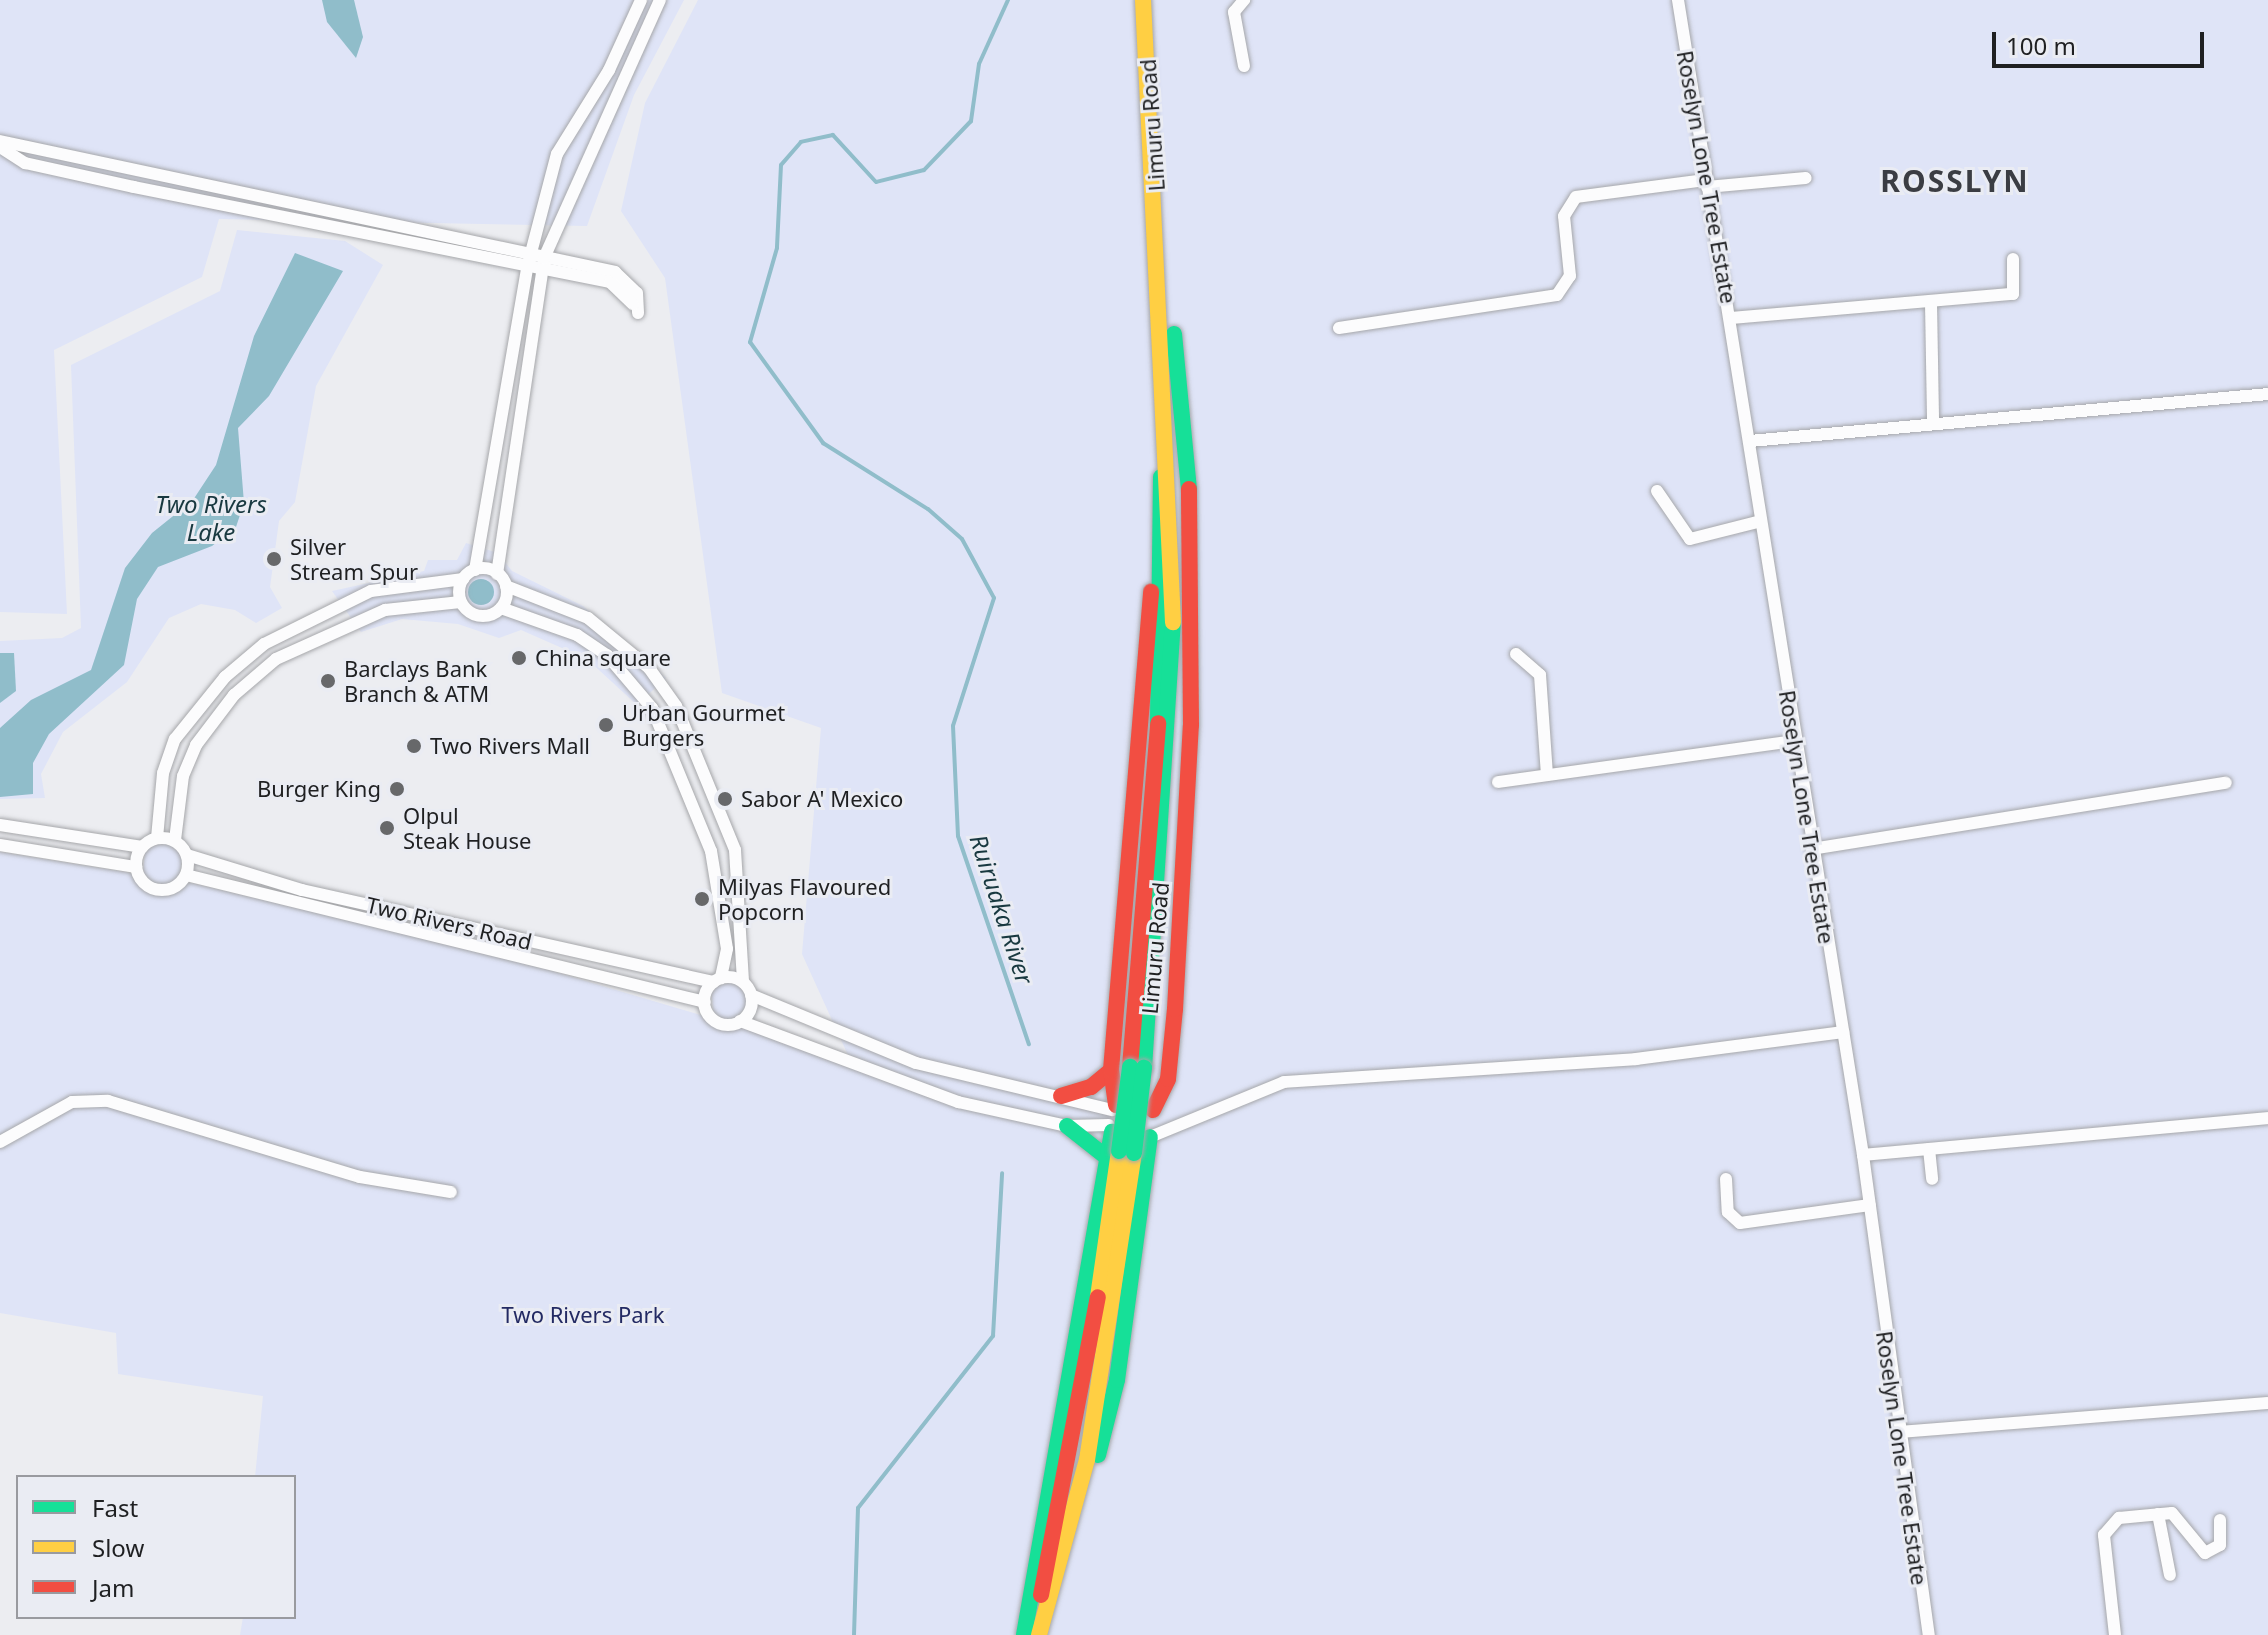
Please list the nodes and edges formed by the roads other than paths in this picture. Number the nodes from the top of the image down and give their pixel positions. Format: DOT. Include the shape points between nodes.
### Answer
graph roads {
  1 [pos="641,0"];
  2 [pos="660,0"];
  3 [pos="1143,0"];
  4 [pos="1244,0"];
  5 [pos="1678,0"];
  6 [pos="1244,66"];
  7 [pos="0,144"];
  8 [pos="1806,178"];
  9 [pos="1706,184"];
  10 [pos="1160,251"];
  11 [pos="2013,259"];
  12 [pos="528,262"];
  13 [pos="543,265"];
  14 [pos="1931,303"];
  15 [pos="1731,318"];
  16 [pos="1339,328"];
  17 [pos="1165,371"];
  18 [pos="2268,394"];
  19 [pos="1933,420"];
  20 [pos="1750,441"];
  21 [pos="1657,491"];
  22 [pos="1761,521"];
  23 [pos="1158,559"];
  24 [pos="475,570"];
  25 [pos="497,574"];
  26 [pos="463,579"];
  27 [pos="506,586"];
  28 [pos="461,602"];
  29 [pos="501,608"];
  30 [pos="1516,654"];
  31 [pos="1794,741"];
  32 [pos="1547,775"];
  33 [pos="1498,782"];
  34 [pos="2226,783"];
  35 [pos="0,825"];
  36 [pos="157,838"];
  37 [pos="175,840"];
  38 [pos="0,845"];
  39 [pos="142,847"];
  40 [pos="1812,849"];
  41 [pos="187,855"];
  42 [pos="136,867"];
  43 [pos="186,875"];
  44 [pos="589,954"];
  45 [pos="586,976"];
  46 [pos="717,980"];
  47 [pos="743,982"];
  48 [pos="751,995"];
  49 [pos="705,1002"];
  50 [pos="740,1021"];
  51 [pos="1843,1032"];
  52 [pos="1137,1067"];
  53 [pos="1111,1070"];
  54 [pos="1041,1094"];
  55 [pos="1061,1096"];
  56 [pos="1153,1110"];
  57 [pos="1112,1118"];
  58 [pos="2268,1118"];
  59 [pos="1038,1120"];
  60 [pos="1067,1126"];
  61 [pos="1150,1137"];
  62 [pos="0,1142"];
  63 [pos="1929,1149"];
  64 [pos="1119,1153"];
  65 [pos="1863,1155"];
  66 [pos="1726,1179"];
  67 [pos="1932,1179"];
  68 [pos="451,1192"];
  69 [pos="1870,1205"];
  70 [pos="2268,1403"];
  71 [pos="1899,1432"];
  72 [pos="2158,1514"];
  73 [pos="1075,1520"];
  74 [pos="2220,1520"];
  75 [pos="2170,1575"];
  76 [pos="1024,1635"];
  77 [pos="1031,1635"];
  78 [pos="1039,1635"];
  79 [pos="1929,1635"];
  80 [pos="2115,1635"];
  1 -- 12 [label="street" via="609,70 557,154"];
  2 -- 13 [label="street"];
  3 -- 10 [label="main road, Limuru Road"];
  4 -- 6 [label="street" via="1234,12"];
  5 -- 9 [label="street, Roselyn Lone Tree Estate"];
  7 -- 12 [label="street"];
  7 -- 12 [label="street" via="51,169"];
  8 -- 9 [label="street"];
  9 -- 15 [label="street, Roselyn Lone Tree Estate"];
  9 -- 16 [label="street" via="1576,197 1564,216 1570,276 1557,295"];
  10 -- 17 [label="main road, Limuru Road"];
  10 -- 56 [label="main road, Limuru Road" via="1170,288 1193,525 1185,877 1168,1079"];
  11 -- 14 [label="street" via="2013,294"];
  12 -- 13 [label="street"];
  12 -- 24 [label="street"];
  13 -- 13 [label="street" via="628,279 638,313 626,291 610,282"];
  13 -- 25 [label="street"];
  14 -- 15 [label="street"];
  14 -- 19 [label="street"];
  15 -- 20 [label="street, Roselyn Lone Tree Estate"];
  17 -- 23 [label="main road, Limuru Road"];
  17 -- 52 [label="main road, Limuru Road" via="1173,698"];
  18 -- 19 [label="street"];
  19 -- 20 [label="street"];
  20 -- 22 [label="street, Roselyn Lone Tree Estate"];
  21 -- 22 [label="street" via="1690,539"];
  22 -- 31 [label="street, Roselyn Lone Tree Estate"];
  23 -- 52 [label="main road, Limuru Road" via="1160,692"];
  23 -- 53 [label="main road, Limuru Road" via="1143,663 1130,911"];
  24 -- 25 [label="street"];
  24 -- 26 [label="street"];
  25 -- 27 [label="street"];
  26 -- 28 [label="street"];
  26 -- 36 [label="street" via="371,591 264,644 225,677 175,739 163,773"];
  27 -- 29 [label="street"];
  27 -- 47 [label="street" via="588,618 649,668 676,706 735,850"];
  28 -- 29 [label="street" via="479,616"];
  28 -- 37 [label="street" via="385,610 276,659 234,695 196,745 183,776"];
  29 -- 46 [label="street" via="577,635 607,655 652,708 711,851 727,949"];
  30 -- 32 [label="street" via="1540,675"];
  31 -- 32 [label="street"];
  31 -- 40 [label="street, Roselyn Lone Tree Estate"];
  32 -- 33 [label="street"];
  34 -- 40 [label="street"];
  35 -- 39 [label="street"];
  36 -- 37 [label="street"];
  36 -- 39 [label="street"];
  37 -- 41 [label="street"];
  38 -- 42 [label="street"];
  39 -- 42 [label="street"];
  40 -- 51 [label="street, Roselyn Lone Tree Estate"];
  41 -- 43 [label="street"];
  41 -- 44 [label="street, Two Rivers Road" via="302,890"];
  42 -- 43 [label="street" via="148,885 162,890"];
  43 -- 45 [label="street, Two Rivers Road"];
  44 -- 45 [label="street"];
  44 -- 46 [label="street, Two Rivers Road"];
  45 -- 49 [label="street, Two Rivers Road"];
  46 -- 47 [label="street"];
  46 -- 49 [label="street"];
  47 -- 48 [label="street"];
  48 -- 50 [label="street"];
  48 -- 54 [label="street" via="916,1063"];
  49 -- 50 [label="street" via="719,1024"];
  50 -- 59 [label="street" via="905,1086"];
  51 -- 61 [label="street" via="1636,1059 1284,1082"];
  51 -- 65 [label="street, Roselyn Lone Tree Estate"];
  52 -- 64 [label="main road, Limuru Road, bridge"];
  53 -- 55 [label="main road" via="1091,1087"];
  53 -- 57 [label="main road, Limuru Road"];
  54 -- 55 [label="street"];
  54 -- 59 [label="street"];
  55 -- 57 [label="street"];
  56 -- 57 [label="main road" via="1136,1098"];
  56 -- 61 [label="main road, Limuru Road"];
  57 -- 60 [label="street"];
  57 -- 61 [label="main road" via="1130,1144"];
  57 -- 64 [label="main road, Limuru Road"];
  58 -- 63 [label="street"];
  59 -- 60 [label="street"];
  60 -- 64 [label="main road"];
  61 -- 73 [label="main road, Limuru Road" via="1117,1380"];
  62 -- 68 [label="street" via="72,1102 108,1101 360,1177"];
  63 -- 65 [label="street"];
  63 -- 67 [label="street"];
  64 -- 73 [label="main road, Limuru Road"];
  64 -- 76 [label="main road, Limuru Road"];
  64 -- 77 [label="main road, Limuru Road" via="1084,1396"];
  65 -- 69 [label="street, Roselyn Lone Tree Estate"];
  66 -- 69 [label="street" via="1728,1212 1740,1223"];
  69 -- 71 [label="street, Roselyn Lone Tree Estate"];
  70 -- 71 [label="street"];
  71 -- 79 [label="street, Roselyn Lone Tree Estate"];
  72 -- 74 [label="street" via="2176,1514 2205,1553 2220,1545"];
  72 -- 75 [label="street"];
  72 -- 80 [label="street" via="2119,1518 2104,1535"];
  73 -- 78 [label="main road, Limuru Road"];
}
